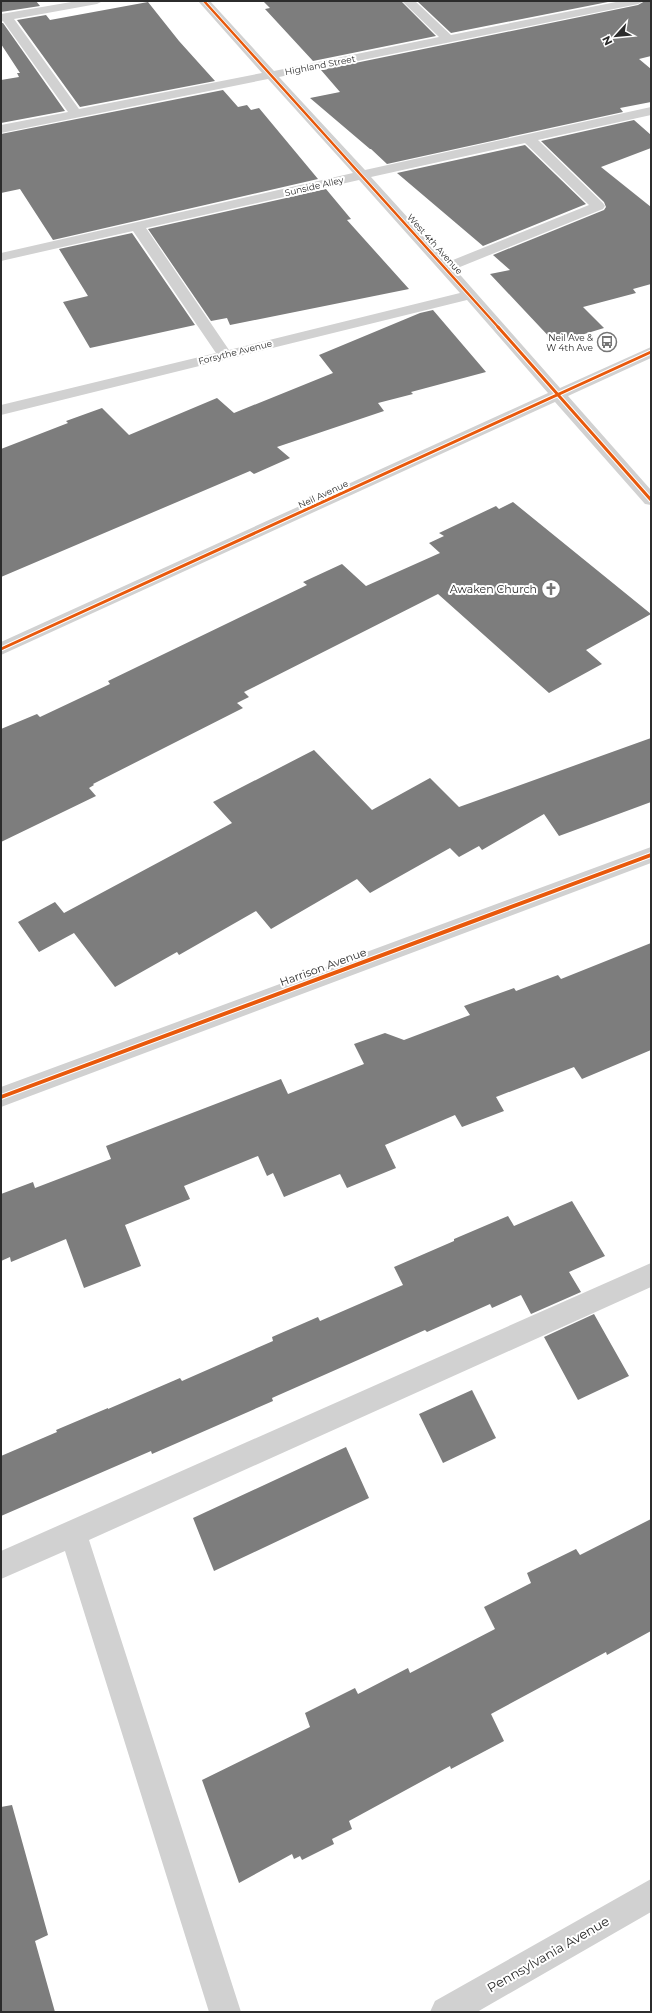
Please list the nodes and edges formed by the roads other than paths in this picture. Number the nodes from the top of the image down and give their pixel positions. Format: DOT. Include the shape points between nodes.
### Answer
graph roads {
  1 [pos="97,1"];
  2 [pos="204,1"];
  3 [pos="408,1"];
  4 [pos="638,1"];
  5 [pos="3,18"];
  6 [pos="448,39"];
  7 [pos="272,75"];
  8 [pos="651,111"];
  9 [pos="76,114"];
  10 [pos="1,129"];
  11 [pos="528,138"];
  12 [pos="362,175"];
  13 [pos="137,226"];
  14 [pos="1,257"];
  15 [pos="446,268"];
  16 [pos="470,295"];
  17 [pos="651,352"];
  18 [pos="225,355"];
  19 [pos="558,395"];
  20 [pos="1,410"];
  21 [pos="651,500"];
  22 [pos="1,649"];
  23 [pos="650,857"];
  24 [pos="1,1097"];
  25 [pos="651,1275"];
  26 [pos="73,1533"];
  27 [pos="1,1565"];
  28 [pos="651,1895"];
  29 [pos="225,2012"];
  30 [pos="446,2012"];
  1 -- 5 [label="street"];
  2 -- 7 [label="street, West 4th Avenue"];
  3 -- 6 [label="street"];
  4 -- 6 [label="street, Highland Street"];
  5 -- 9 [label="street"];
  6 -- 7 [label="street, Highland Street"];
  7 -- 9 [label="street, Highland Street"];
  7 -- 12 [label="street, West 4th Avenue"];
  8 -- 11 [label="street, Sunside Alley"];
  9 -- 10 [label="street, Highland Street"];
  11 -- 12 [label="street, Sunside Alley"];
  11 -- 15 [label="street" via="598,206"];
  12 -- 13 [label="street, Sunside Alley"];
  12 -- 15 [label="street, West 4th Avenue"];
  13 -- 14 [label="street, Sunside Alley"];
  13 -- 18 [label="street"];
  15 -- 16 [label="street, West 4th Avenue"];
  16 -- 18 [label="street, Forsythe Avenue"];
  16 -- 19 [label="street, West 4th Avenue"];
  17 -- 19 [label="street, Neil Avenue"];
  18 -- 20 [label="street, Forsythe Avenue"];
  19 -- 21 [label="street, West 4th Avenue"];
  19 -- 22 [label="street, Neil Avenue"];
  23 -- 24 [label="street, Harrison Avenue"];
  25 -- 26 [label="street"];
  26 -- 27 [label="street"];
  26 -- 29 [label="street"];
  28 -- 30 [label="street, Pennsylvania Avenue"];
}
